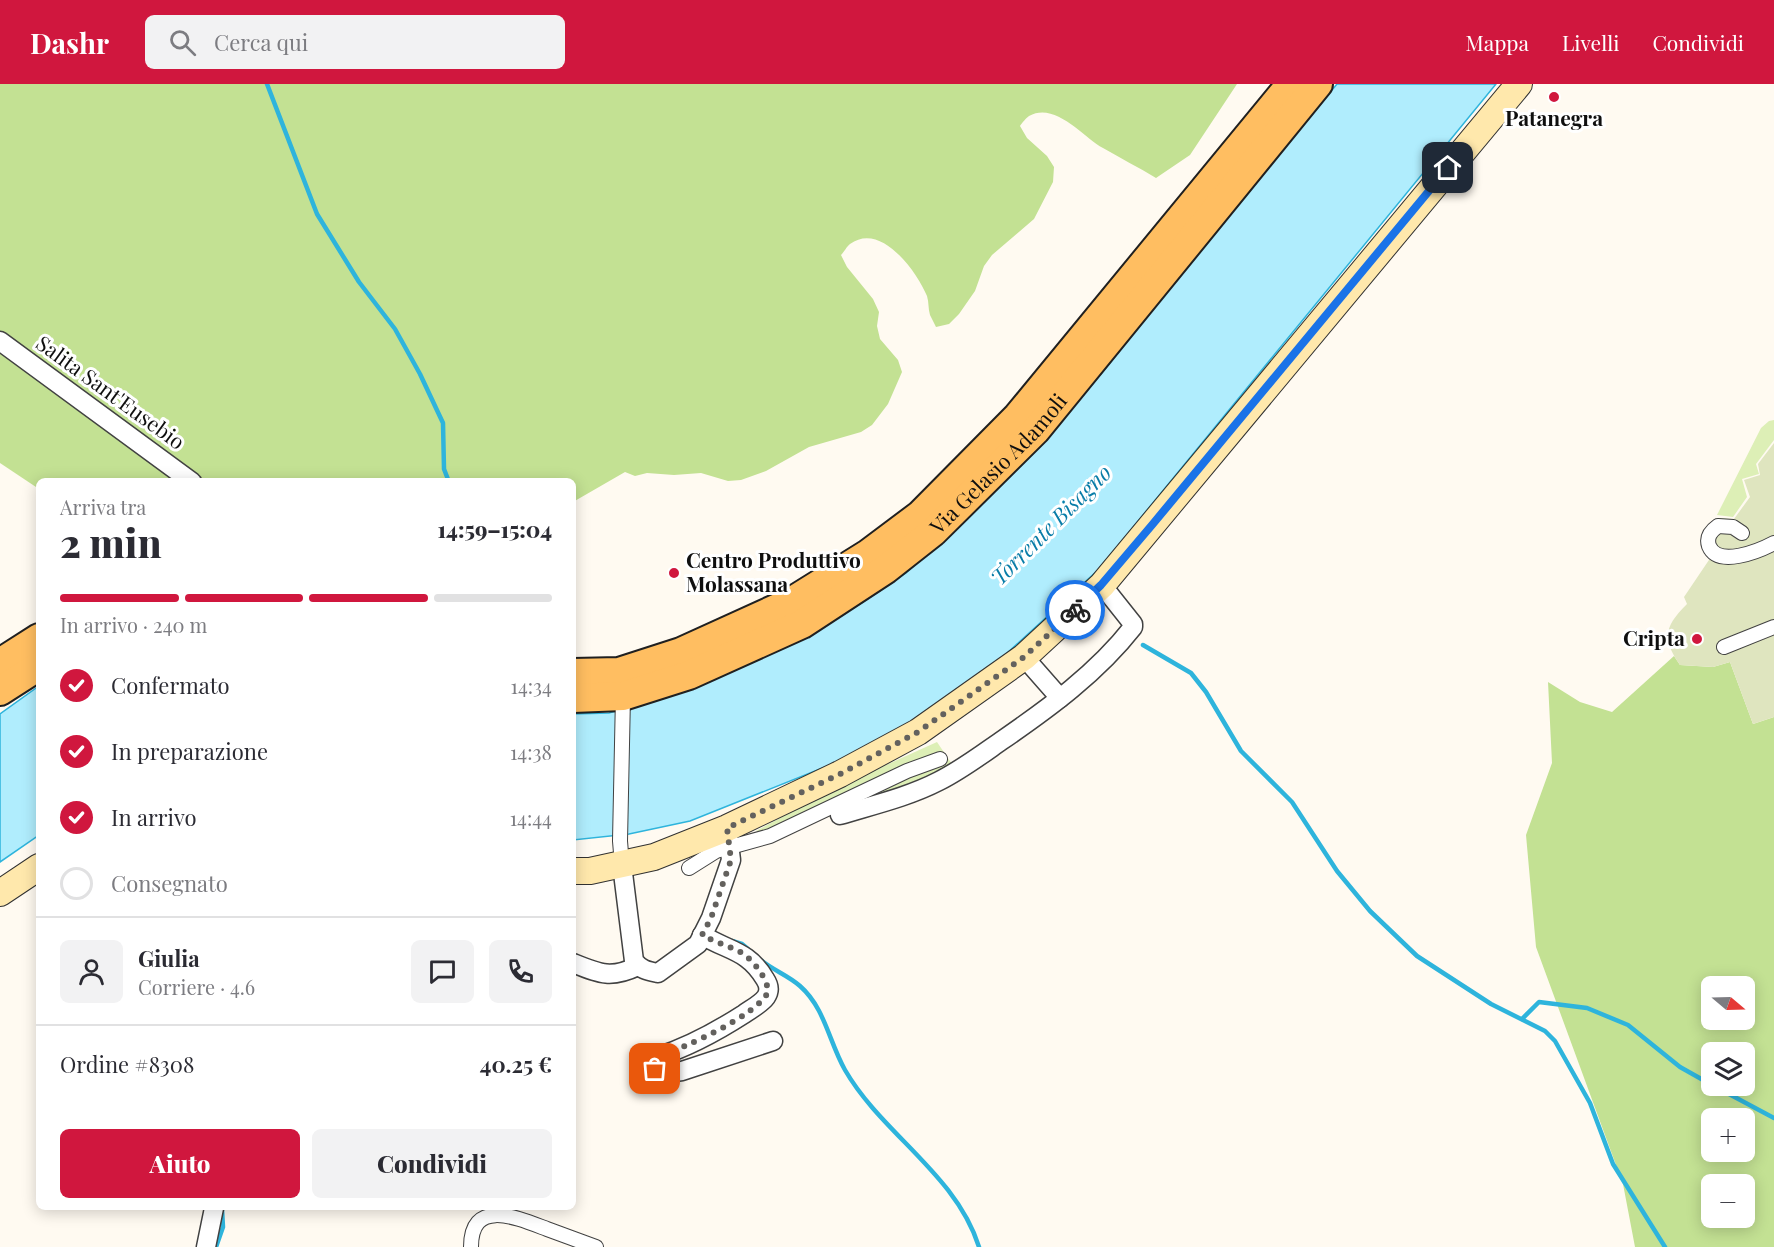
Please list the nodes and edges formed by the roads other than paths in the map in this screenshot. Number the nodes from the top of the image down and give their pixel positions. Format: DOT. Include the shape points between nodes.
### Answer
graph roads {
  1 [pos="1291,84"];
  2 [pos="1318,84"];
  3 [pos="1519,84"];
  4 [pos="0,340"];
  5 [pos="187,478"];
  6 [pos="1742,533"];
  7 [pos="1774,543"];
  8 [pos="1101,585"];
  9 [pos="1774,627"];
  10 [pos="36,640"];
  11 [pos="1724,647"];
  12 [pos="1024,657"];
  13 [pos="0,663"];
  14 [pos="36,668"];
  15 [pos="576,673"];
  16 [pos="0,691"];
  17 [pos="576,698"];
  18 [pos="1060,698"];
  19 [pos="623,700"];
  20 [pos="940,759"];
  21 [pos="917,767"];
  22 [pos="939,781"];
  23 [pos="795,796"];
  24 [pos="827,813"];
  25 [pos="729,837"];
  26 [pos="621,853"];
  27 [pos="688,868"];
  28 [pos="36,869"];
  29 [pos="576,871"];
  30 [pos="0,893"];
  31 [pos="702,935"];
  32 [pos="580,966"];
  33 [pos="638,966"];
  34 [pos="773,1041"];
  35 [pos="214,1210"];
  36 [pos="206,1247"];
  37 [pos="471,1247"];
  38 [pos="596,1247"];
  1 -- 15 [label="main road, Via Gelasio Adamoli" via="1018,416 920,514 868,554 791,602 681,651 619,672"];
  2 -- 19 [label="main road, Via Gelasio Adamoli" via="1036,430 933,532 802,624"];
  3 -- 8 [label="main road"];
  4 -- 5 [label="street, Salita Sant'Eusebio"];
  6 -- 7 [label="street" via="1733,527 1718,526 1710,532 1712,552 1730,556 1755,553"];
  8 -- 12 [label="main road"];
  8 -- 18 [label="street" via="1133,627"];
  9 -- 11 [label="street"];
  10 -- 13 [label="main road"];
  12 -- 18 [label="street"];
  12 -- 23 [label="main road" via="918,732"];
  14 -- 16 [label="main road"];
  17 -- 19 [label="main road, Via Gelasio Adamoli"];
  18 -- 22 [label="street" via="970,764"];
  19 -- 26 [label="street"];
  20 -- 21 [label="street"];
  21 -- 22 [label="street"];
  21 -- 24 [label="street"];
  22 -- 24 [label="street" via="897,798"];
  23 -- 24 [label="street"];
  23 -- 25 [label="main road"];
  24 -- 25 [label="street" via="770,836"];
  25 -- 26 [label="main road" via="654,857"];
  25 -- 27 [label="street" via="716,851"];
  25 -- 31 [label="street" via="731,860"];
  26 -- 29 [label="main road" via="590,871"];
  26 -- 33 [label="street" via="632,953"];
  28 -- 30 [label="main road"];
  31 -- 33 [label="street" via="698,944 658,973"];
  31 -- 34 [label="street" via="744,954 766,980 767,995 758,1005 698,1042 657,1057 653,1061 655,1069 660,1074 682,1071"];
  32 -- 33 [label="street" via="608,975"];
  35 -- 36 [label="street"];
  37 -- 38 [label="street" via="477,1222 498,1215"];
}
